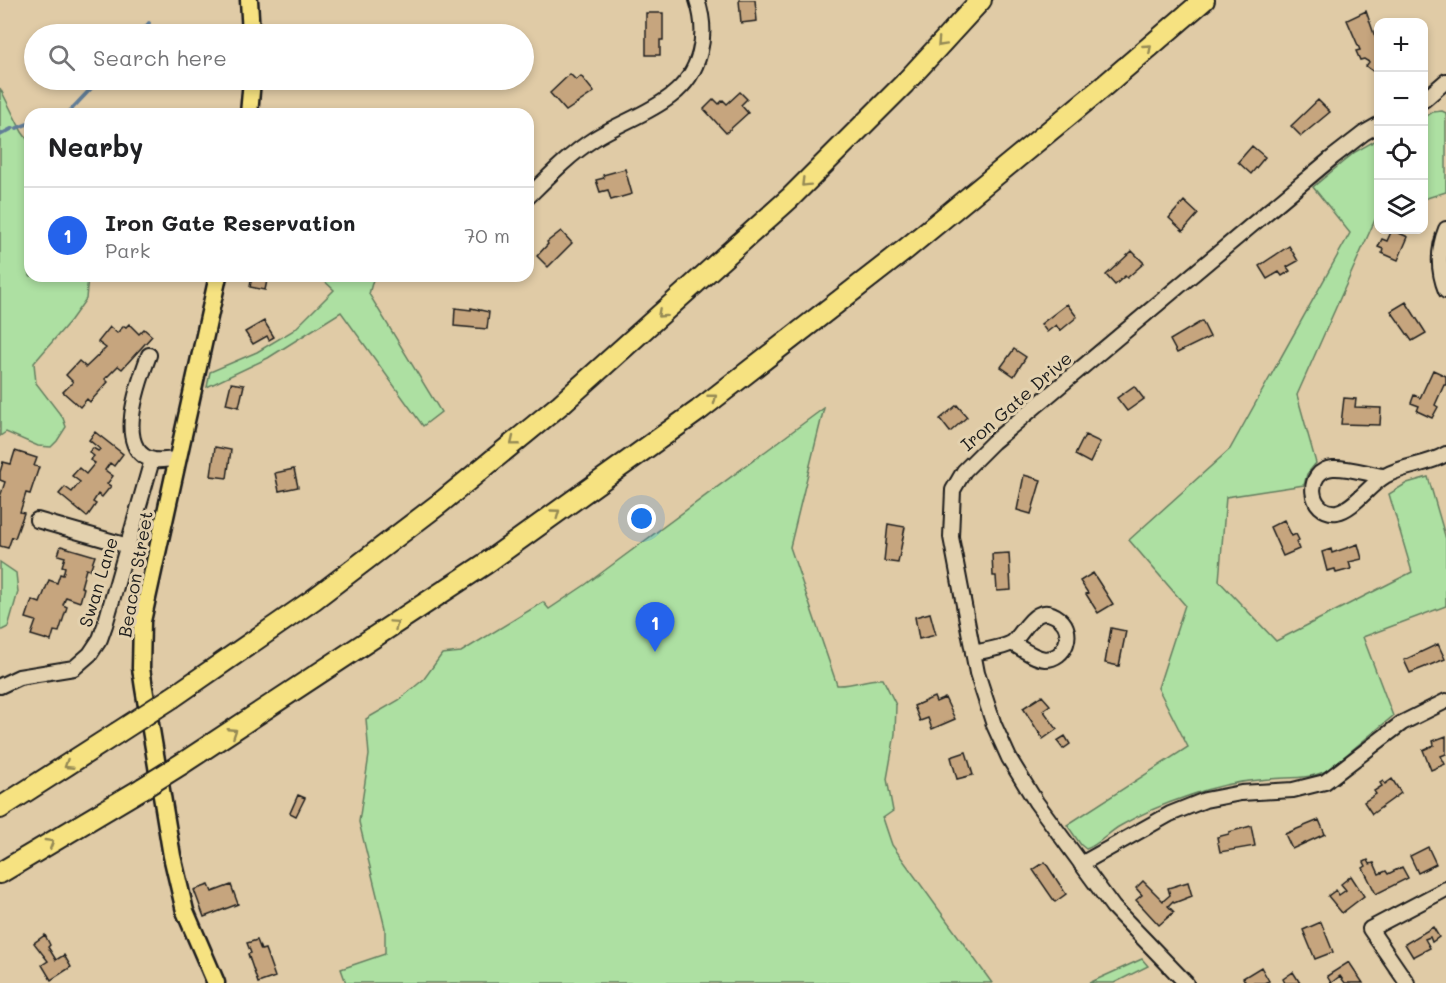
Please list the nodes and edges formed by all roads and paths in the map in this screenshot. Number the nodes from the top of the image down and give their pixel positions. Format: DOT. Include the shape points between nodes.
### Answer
graph roads {
  1 [pos="249,0"];
  2 [pos="697,0"];
  3 [pos="981,0"];
  4 [pos="1204,0"];
  5 [pos="250,24"];
  6 [pos="1445,85"];
  7 [pos="251,90"];
  8 [pos="1428,97"];
  9 [pos="250,108"];
  10 [pos="1376,126"];
  11 [pos="534,191"];
  12 [pos="1446,229"];
  13 [pos="217,282"];
  14 [pos="1446,291"];
  15 [pos="149,355"];
  16 [pos="1446,454"];
  17 [pos="177,459"];
  18 [pos="153,460"];
  19 [pos="1383,476"];
  20 [pos="37,520"];
  21 [pos="128,546"];
  22 [pos="1012,643"];
  23 [pos="974,653"];
  24 [pos="0,686"];
  25 [pos="1446,701"];
  26 [pos="0,808"];
  27 [pos="1081,864"];
  28 [pos="0,873"];
  29 [pos="1446,889"];
  30 [pos="216,983"];
  31 [pos="1186,983"];
  32 [pos="1407,983"];
  1 -- 5 [label="main road"];
  2 -- 11 [label="street" via="703,24 700,51 681,87 659,104 578,150"];
  3 -- 26 [label="highway, one-way, bridge" via="790,198 561,404 440,504 313,600 173,697"];
  28 -- 4 [label="highway, one-way, bridge" via="183,763 486,564 699,410 906,249"];
  6 -- 8 [label="street"];
  7 -- 9 [label="main road"];
  10 -- 23 [label="street, Iron Gate Drive" via="1354,140 1199,269 993,442 964,471 953,490 951,537"];
  12 -- 14 [label="street" via="1440,258"];
  13 -- 17 [label="main road, Beacon Street"];
  15 -- 18 [label="street" via="137,388 132,440 138,451"];
  16 -- 19 [label="street" via="1424,465"];
  17 -- 18 [label="street"];
  17 -- 30 [label="main road, Beacon Street" via="142,621 141,668 185,911"];
  18 -- 21 [label="street, Swan Lane"];
  19 -- 19 [label="street" via="1341,510 1323,509 1314,498 1315,479 1325,470 1335,468"];
  20 -- 21 [label="street"];
  21 -- 24 [label="street, Swan Lane" via="105,625 90,654 74,668 19,677"];
  22 -- 23 [label="street"];
  23 -- 27 [label="street, Iron Gate Drive" via="994,725 1009,758"];
  25 -- 27 [label="street" via="1402,723 1325,782 1293,790 1205,800 1153,822"];
  27 -- 31 [label="street, Iron Gate Drive" via="1113,907"];
  29 -- 32 [label="street" via="1370,929"];
}
